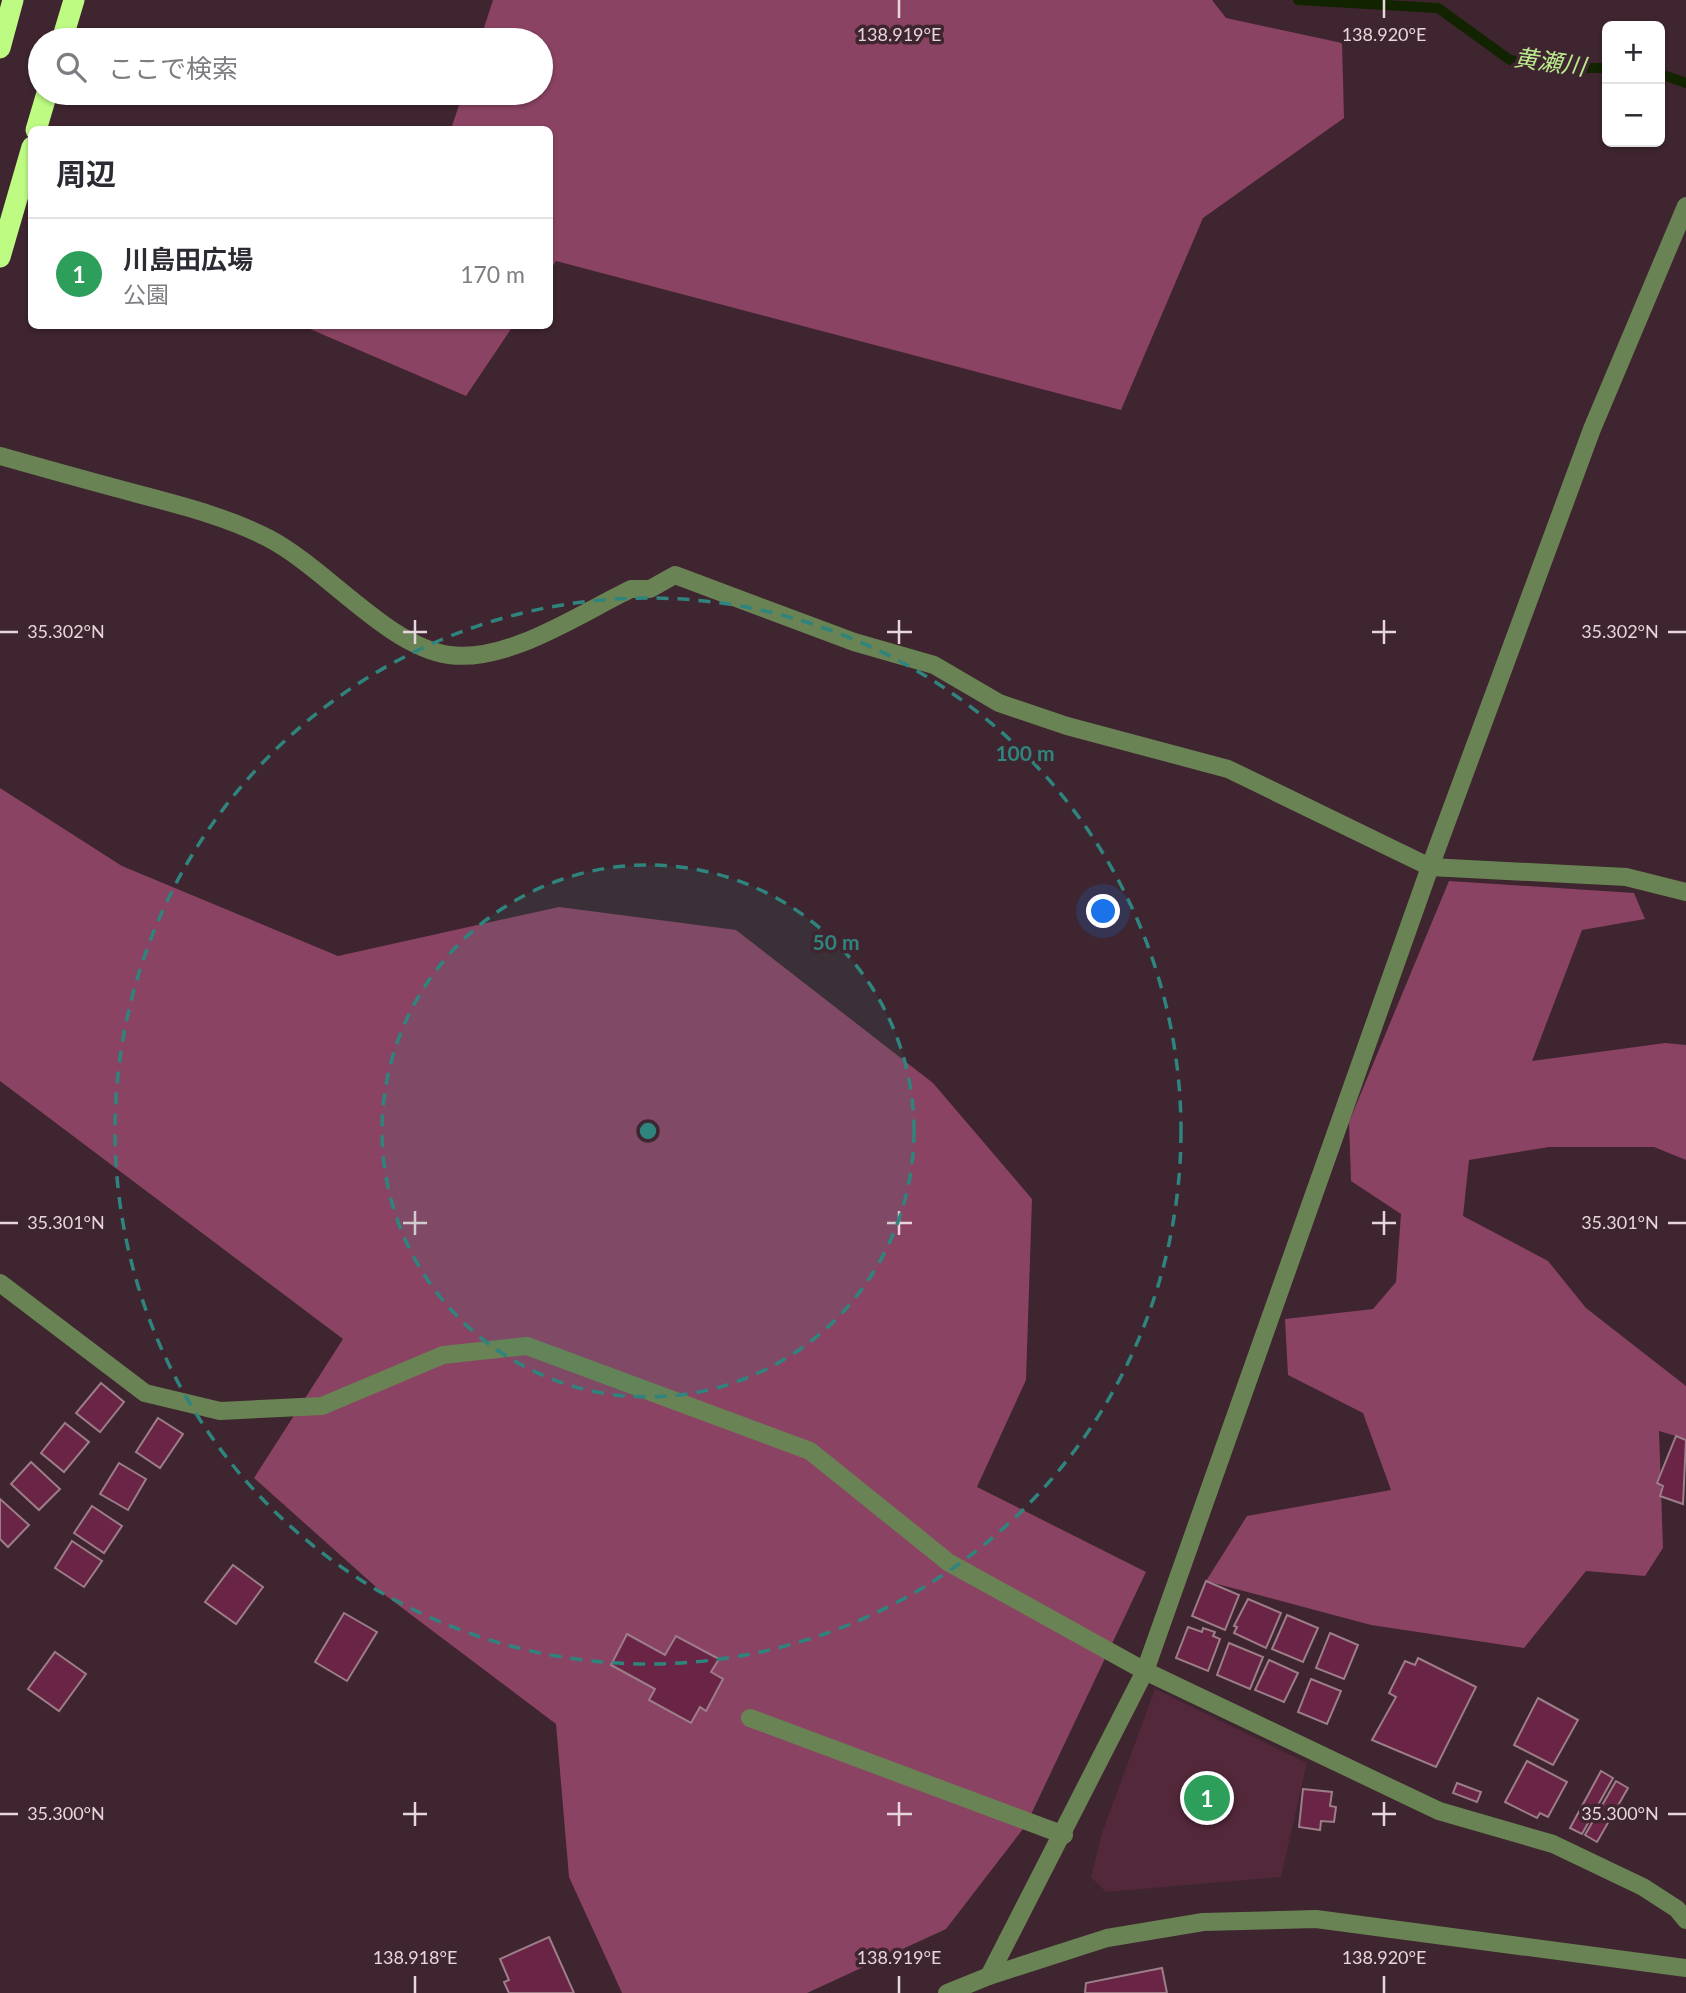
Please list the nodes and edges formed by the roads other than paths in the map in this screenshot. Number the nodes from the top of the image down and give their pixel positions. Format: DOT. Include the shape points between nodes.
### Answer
graph roads {
  1 [pos="13,0"];
  2 [pos="74,0"];
  3 [pos="66,28"];
  4 [pos="0,48"];
  5 [pos="43,105"];
  6 [pos="37,126"];
  7 [pos="28,161"];
  8 [pos="1686,206"];
  9 [pos="0,257"];
  10 [pos="0,456"];
  11 [pos="1430,867"];
  12 [pos="1686,892"];
  13 [pos="0,1283"];
  14 [pos="1144,1671"];
  15 [pos="750,1718"];
  16 [pos="1064,1835"];
  17 [pos="1686,1920"];
  18 [pos="1686,1968"];
  19 [pos="989,1976"];
  20 [pos="947,1993"];
  1 -- 4 [label="highway"];
  2 -- 3 [label="highway"];
  5 -- 6 [label="highway"];
  7 -- 9 [label="highway"];
  8 -- 11 [label="street" via="1592,429"];
  10 -- 11 [label="street" via="219,516 244,527 291,552 402,637 450,655 498,653 631,590 650,589 675,575 854,642 934,665 999,703 1228,769"];
  11 -- 12 [label="street" via="1626,877"];
  11 -- 14 [label="street"];
  13 -- 14 [label="street" via="145,1393 220,1411 322,1406 443,1355 527,1346 810,1451 948,1562"];
  14 -- 16 [label="street"];
  14 -- 17 [label="street" via="1439,1811 1553,1844 1643,1887"];
  15 -- 16 [label="street"];
  16 -- 19 [label="street"];
  18 -- 19 [label="street" via="1316,1919 1203,1922 1107,1938"];
  19 -- 20 [label="street"];
}
